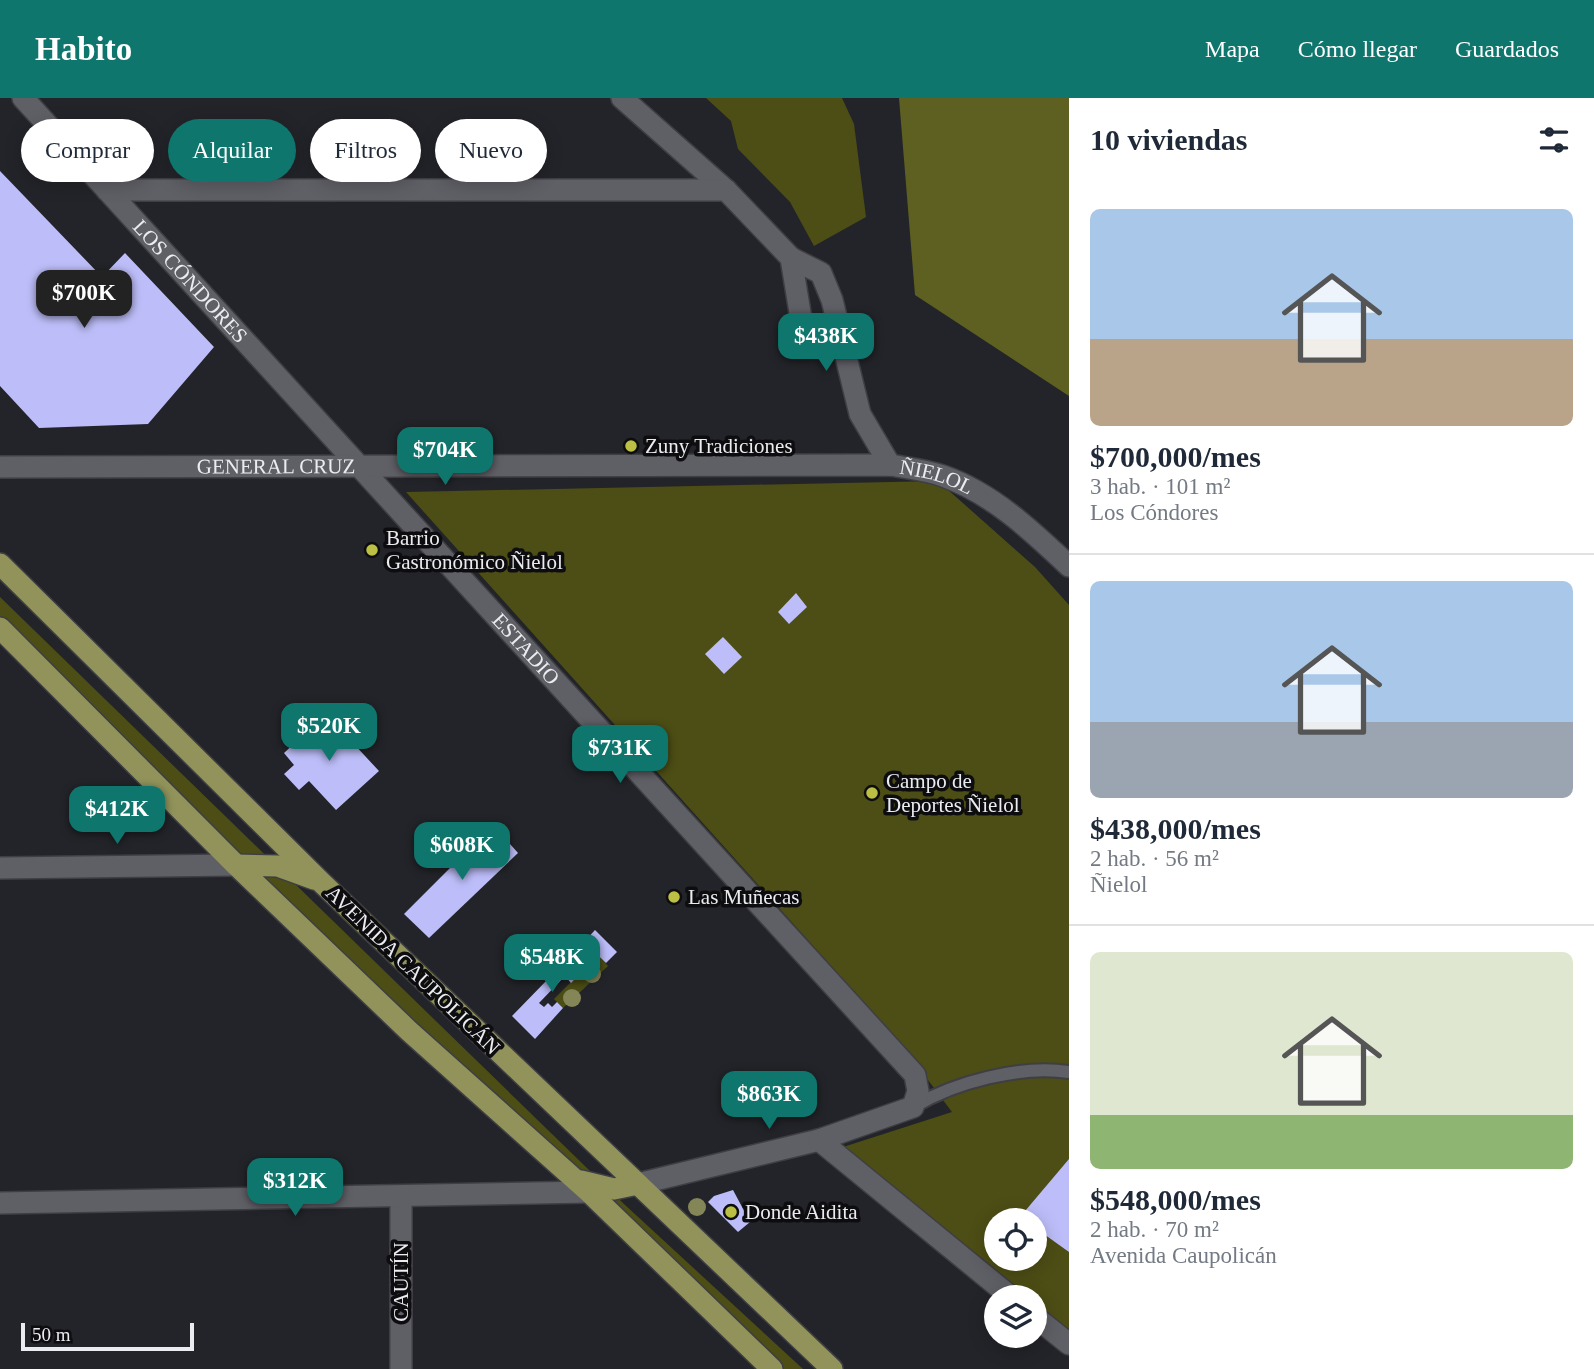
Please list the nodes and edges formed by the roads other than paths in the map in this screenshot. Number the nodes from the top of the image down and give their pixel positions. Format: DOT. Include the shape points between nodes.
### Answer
graph roads {
  1 [pos="23,98"];
  2 [pos="622,98"];
  3 [pos="107,190"];
  4 [pos="726,190"];
  5 [pos="791,258"];
  6 [pos="805,343"];
  7 [pos="890,465"];
  8 [pos="357,466"];
  9 [pos="0,467"];
  10 [pos="0,565"];
  11 [pos="1069,566"];
  12 [pos="0,628"];
  13 [pos="236,865"];
  14 [pos="0,867"];
  15 [pos="322,883"];
  16 [pos="1069,1072"];
  17 [pos="913,1107"];
  18 [pos="820,1140"];
  19 [pos="562,1168"];
  20 [pos="638,1184"];
  21 [pos="589,1192"];
  22 [pos="401,1195"];
  23 [pos="0,1203"];
  24 [pos="996,1285"];
  25 [pos="1047,1326"];
  26 [pos="1069,1344"];
  27 [pos="401,1369"];
  28 [pos="772,1369"];
  29 [pos="832,1369"];
  1 -- 3 [label="street, LOS CÓNDORES"];
  2 -- 4 [label="street, ÑIELOL"];
  3 -- 4 [label="street"];
  3 -- 8 [label="street, LOS CÓNDORES"];
  4 -- 5 [label="street, ÑIELOL"];
  5 -- 6 [label="street"];
  5 -- 7 [label="street, ÑIELOL" via="821,273 860,414"];
  7 -- 8 [label="street, GENERAL CRUZ"];
  7 -- 11 [label="street, ÑIELOL" via="942,475 991,500"];
  8 -- 9 [label="street, GENERAL CRUZ"];
  8 -- 17 [label="street, ESTADIO" via="915,1074 918,1083"];
  10 -- 15 [label="main road, AVENIDA CAUPOLICÁN"];
  12 -- 13 [label="main road, AVENIDA CAUPOLICÁN"];
  13 -- 14 [label="street"];
  13 -- 15 [label="main road" via="278,866"];
  13 -- 19 [label="main road, AVENIDA CAUPOLICÁN" via="409,1031"];
  15 -- 20 [label="main road, AVENIDA CAUPOLICÁN"];
  16 -- 17 [label="lane" via="998,1077 938,1092"];
  17 -- 18 [label="street"];
  18 -- 20 [label="street"];
  18 -- 24 [label="street"];
  19 -- 20 [label="main road" via="601,1188"];
  19 -- 21 [label="main road, AVENIDA CAUPOLICÁN"];
  20 -- 29 [label="main road, AVENIDA CAUPOLICÁN"];
  21 -- 22 [label="street"];
  21 -- 28 [label="main road, AVENIDA CAUPOLICÁN"];
  22 -- 23 [label="street"];
  22 -- 27 [label="street, CAUTÍN"];
  25 -- 26 [label="street"];
}
